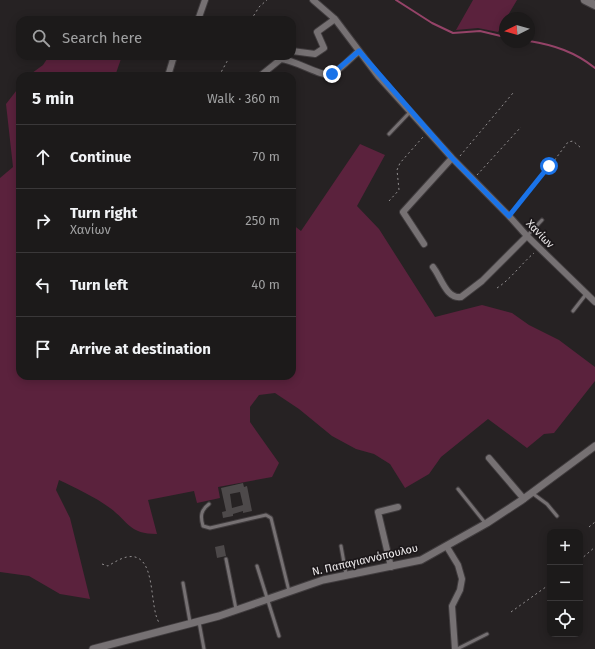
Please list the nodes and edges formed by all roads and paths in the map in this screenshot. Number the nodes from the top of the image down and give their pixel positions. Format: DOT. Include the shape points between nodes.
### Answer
graph roads {
  1 [pos="205,0"];
  2 [pos="267,0"];
  3 [pos="313,0"];
  4 [pos="585,0"];
  5 [pos="595,5"];
  6 [pos="199,16"];
  7 [pos="253,16"];
  8 [pos="335,19"];
  9 [pos="359,51"];
  10 [pos="296,52"];
  11 [pos="173,60"];
  12 [pos="228,60"];
  13 [pos="281,60"];
  14 [pos="292,60"];
  15 [pos="169,72"];
  16 [pos="221,72"];
  17 [pos="265,72"];
  18 [pos="513,93"];
  19 [pos="411,111"];
  20 [pos="521,127"];
  21 [pos="430,131"];
  22 [pos="389,134"];
  23 [pos="582,148"];
  24 [pos="454,160"];
  25 [pos="474,179"];
  26 [pos="389,201"];
  27 [pos="509,216"];
  28 [pos="542,220"];
  29 [pos="527,236"];
  30 [pos="424,244"];
  31 [pos="540,249"];
  32 [pos="433,267"];
  33 [pos="497,288"];
  34 [pos="587,293"];
  35 [pos="595,302"];
  36 [pos="573,311"];
  37 [pos="595,446"];
  38 [pos="489,458"];
  39 [pos="458,489"];
  40 [pos="532,493"];
  41 [pos="524,499"];
  42 [pos="209,504"];
  43 [pos="398,507"];
  44 [pos="557,516"];
  45 [pos="595,522"];
  46 [pos="486,524"];
  47 [pos="589,527"];
  48 [pos="341,546"];
  49 [pos="447,547"];
  50 [pos="595,548"];
  51 [pos="583,558"];
  52 [pos="226,559"];
  53 [pos="102,564"];
  54 [pos="257,566"];
  55 [pos="391,567"];
  56 [pos="346,574"];
  57 [pos="183,583"];
  58 [pos="547,586"];
  59 [pos="289,591"];
  60 [pos="266,599"];
  61 [pos="236,611"];
  62 [pos="511,612"];
  63 [pos="198,621"];
  64 [pos="190,622"];
  65 [pos="164,629"];
  66 [pos="487,634"];
  67 [pos="279,636"];
  68 [pos="93,649"];
  69 [pos="204,649"];
  70 [pos="456,649"];
  1 -- 6 [label="street"];
  2 -- 7 [label="path"];
  3 -- 8 [label="street, Χανίων"];
  4 -- 5 [label="main road"];
  8 -- 9 [label="street, Χανίων"];
  8 -- 10 [label="street" via="317,32 324,48 315,54"];
  9 -- 14 [label="street" via="332,74 324,75"];
  9 -- 19 [label="street, Χανίων"];
  11 -- 15 [label="street"];
  12 -- 16 [label="path"];
  13 -- 17 [label="street"];
  18 -- 24 [label="path"];
  19 -- 21 [label="street, Χανίων"];
  19 -- 22 [label="lane"];
  20 -- 25 [label="path"];
  21 -- 24 [label="street, Χανίων"];
  21 -- 26 [label="path" via="400,163 397,170 399,190"];
  23 -- 27 [label="path" via="573,141 568,142"];
  24 -- 25 [label="street, Χανίων"];
  24 -- 30 [label="street" via="403,212"];
  25 -- 27 [label="street, Χανίων"];
  27 -- 29 [label="street, Χανίων"];
  28 -- 29 [label="lane"];
  29 -- 31 [label="street, Χανίων"];
  29 -- 32 [label="street" via="482,281 461,297 449,293 441,276"];
  31 -- 33 [label="path"];
  31 -- 34 [label="street, Χανίων"];
  34 -- 35 [label="street, Χανίων"];
  34 -- 36 [label="lane"];
  37 -- 40 [label="street, Ν. Παπαγιαννόπουλου"];
  38 -- 41 [label="street"];
  39 -- 46 [label="lane"];
  40 -- 41 [label="street, Ν. Παπαγιαννόπουλου"];
  40 -- 44 [label="lane" via="547,504"];
  41 -- 46 [label="street, Ν. Παπαγιαννόπουλου"];
  42 -- 59 [label="lane" via="203,508 200,518 202,526 210,528 266,515 272,518"];
  43 -- 55 [label="street" via="378,512"];
  45 -- 47 [label="path"];
  46 -- 49 [label="street, Ν. Παπαγιαννόπουλου"];
  48 -- 56 [label="lane"];
  49 -- 55 [label="street, Ν. Παπαγιαννόπουλου" via="421,560"];
  49 -- 70 [label="street" via="458,565 462,578 460,590 452,606"];
  50 -- 51 [label="path"];
  52 -- 61 [label="lane"];
  53 -- 65 [label="path" via="108,566 126,556 145,563 149,572 156,620"];
  54 -- 60 [label="lane"];
  55 -- 56 [label="street, Ν. Παπαγιαννόπουλου"];
  56 -- 59 [label="street, Ν. Παπαγιαννόπουλου"];
  57 -- 64 [label="lane"];
  58 -- 62 [label="path"];
  59 -- 60 [label="street, Ν. Παπαγιαννόπουλου"];
  60 -- 61 [label="street, Ν. Παπαγιαννόπουλου"];
  60 -- 67 [label="lane"];
  61 -- 63 [label="street, Ν. Παπαγιαννόπουλου"];
  63 -- 64 [label="street, Ν. Παπαγιαννόπουλου"];
  63 -- 69 [label="lane"];
  64 -- 65 [label="street, Ν. Παπαγιαννόπουλου"];
  65 -- 68 [label="street, Ν. Παπαγιαννόπουλου"];
  66 -- 70 [label="lane"];
}
